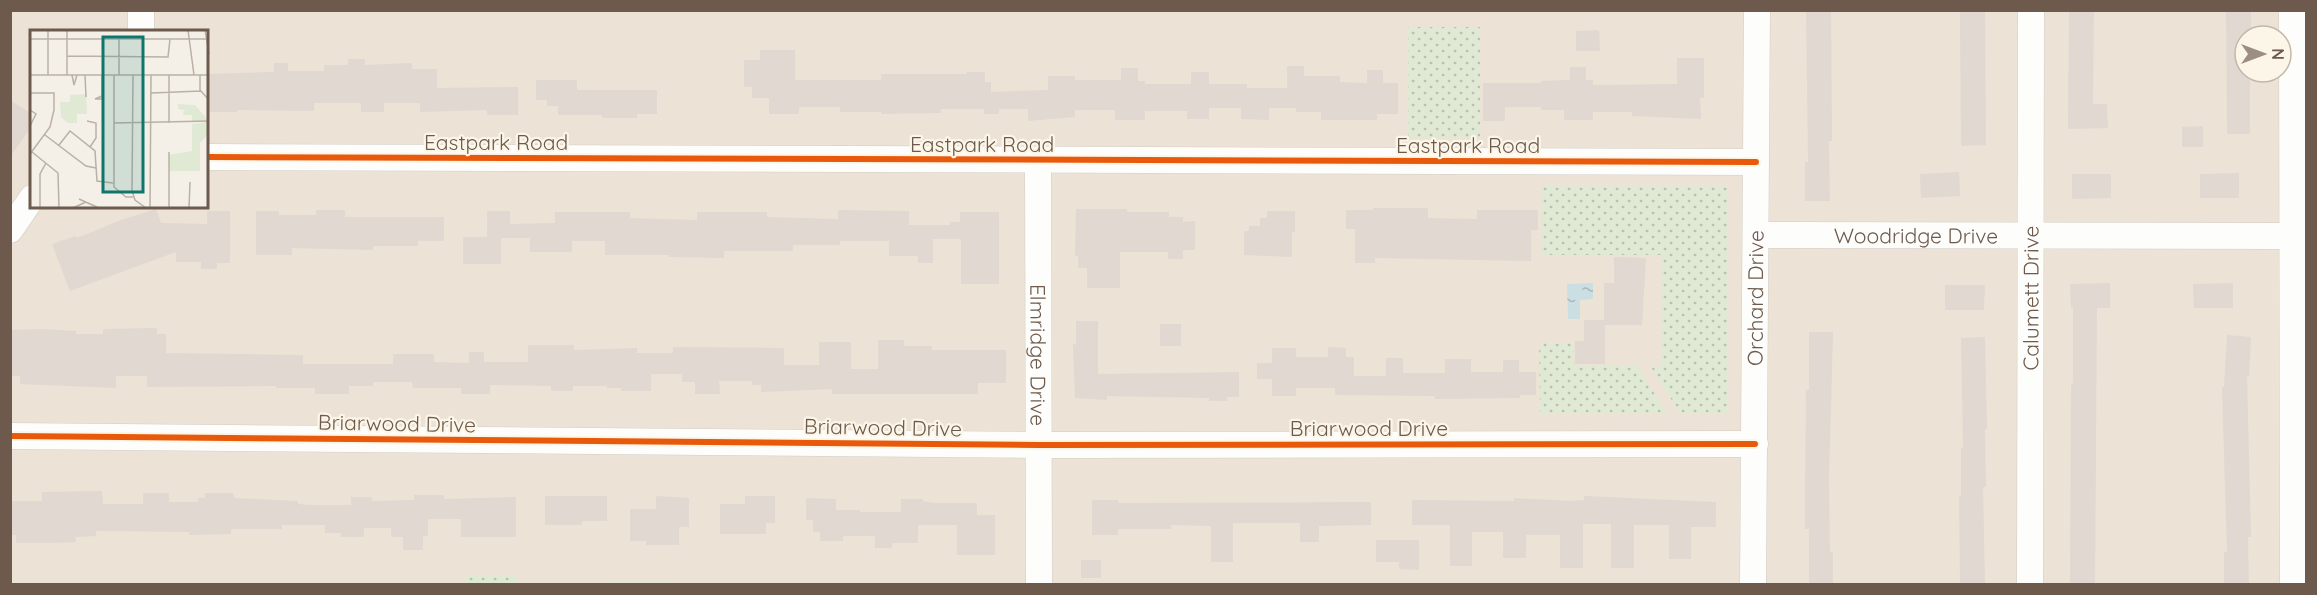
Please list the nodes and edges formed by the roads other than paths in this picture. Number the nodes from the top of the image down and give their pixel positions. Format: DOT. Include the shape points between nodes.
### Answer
graph roads {
  1 [pos="141,10"];
  2 [pos="1756,10"];
  3 [pos="2031,10"];
  4 [pos="2292,10"];
  5 [pos="141,30"];
  6 [pos="208,157"];
  7 [pos="1038,161"];
  8 [pos="1756,162"];
  9 [pos="30,201"];
  10 [pos="10,230"];
  11 [pos="1756,235"];
  12 [pos="2031,236"];
  13 [pos="2292,236"];
  14 [pos="10,436"];
  15 [pos="1755,444"];
  16 [pos="1039,445"];
  17 [pos="1040,585"];
  18 [pos="1754,585"];
  19 [pos="2030,585"];
  20 [pos="2293,585"];
  1 -- 5 [label="street"];
  2 -- 8 [label="street, Orchard Drive"];
  3 -- 12 [label="street, Calumett Drive"];
  4 -- 13 [label="street"];
  6 -- 7 [label="street, Eastpark Road"];
  7 -- 8 [label="street, Eastpark Road"];
  7 -- 16 [label="street, Elmridge Drive"];
  8 -- 11 [label="street, Orchard Drive"];
  9 -- 10 [label="street"];
  11 -- 12 [label="street, Woodridge Drive"];
  11 -- 15 [label="street, Orchard Drive"];
  12 -- 13 [label="street, Woodridge Drive"];
  12 -- 19 [label="street, Calumett Drive"];
  13 -- 20 [label="street"];
  14 -- 16 [label="street, Briarwood Drive"];
  15 -- 16 [label="street, Briarwood Drive"];
  15 -- 18 [label="street, Orchard Drive"];
  16 -- 17 [label="street, Elmridge Drive"];
}
